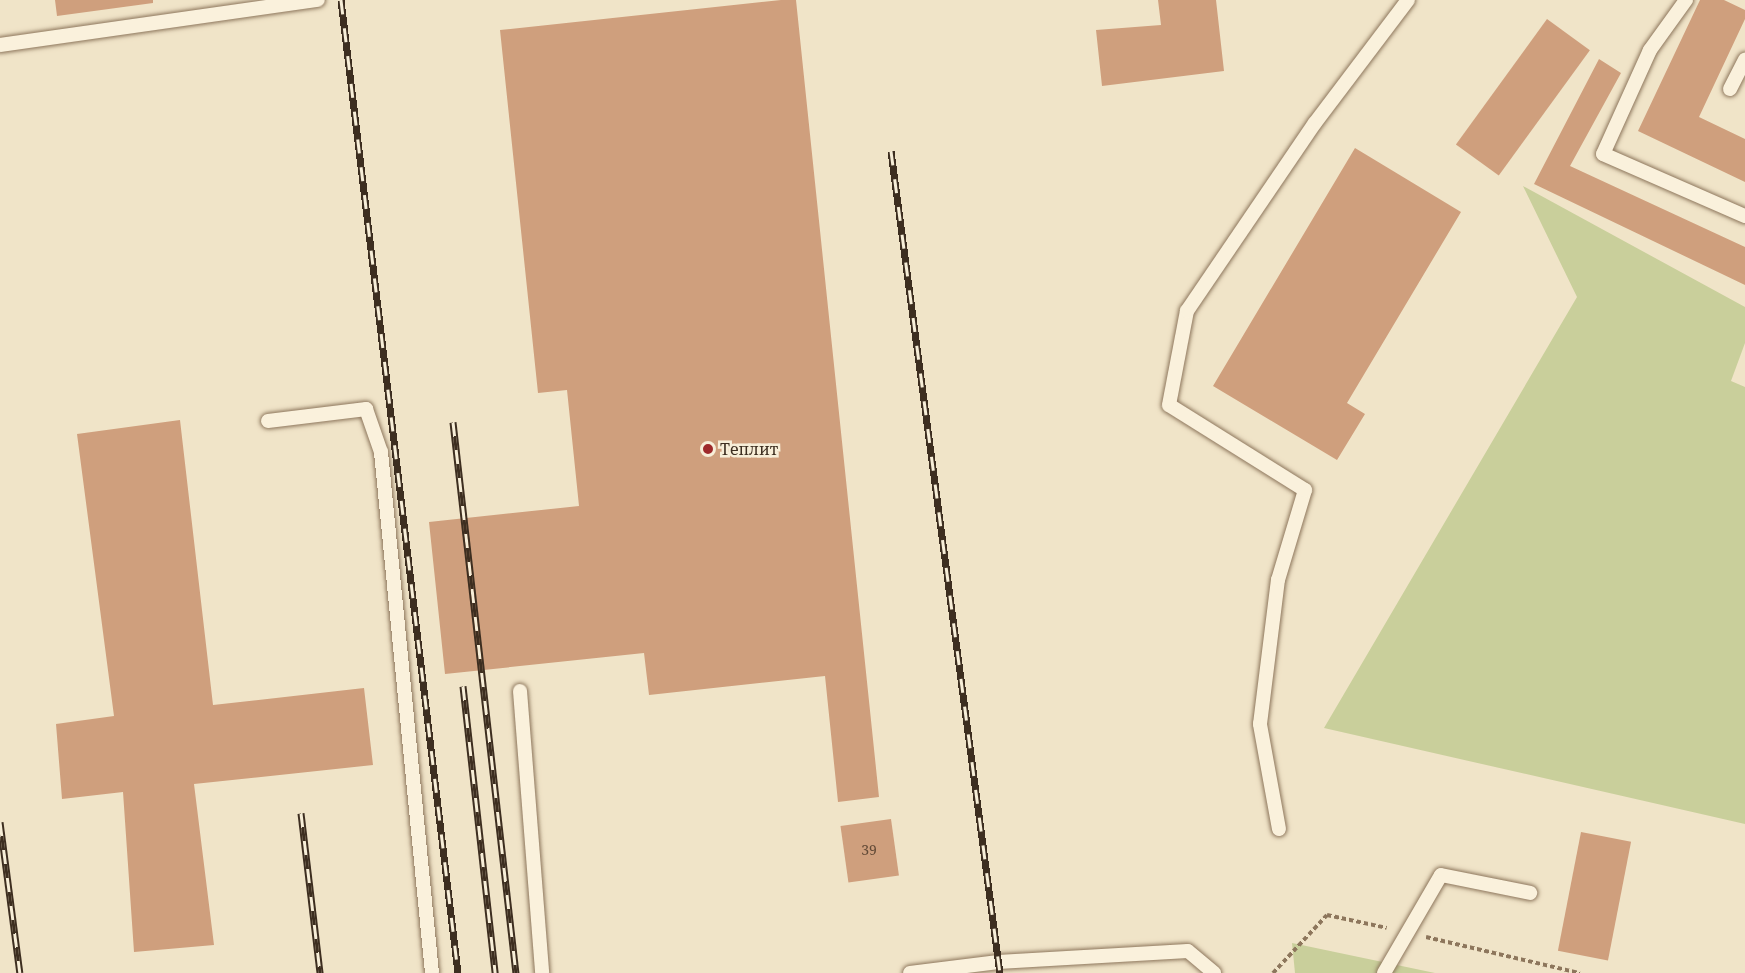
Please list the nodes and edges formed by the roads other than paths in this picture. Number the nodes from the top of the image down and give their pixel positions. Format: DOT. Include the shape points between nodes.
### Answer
graph roads {
  1 [pos="318,0"];
  2 [pos="1408,0"];
  3 [pos="1686,0"];
  4 [pos="0,45"];
  5 [pos="1745,60"];
  6 [pos="1730,89"];
  7 [pos="1745,216"];
  8 [pos="268,421"];
  9 [pos="520,691"];
  10 [pos="1279,828"];
  11 [pos="1530,893"];
  12 [pos="432,973"];
  13 [pos="542,973"];
  14 [pos="910,973"];
  15 [pos="1214,973"];
  16 [pos="1384,973"];
  1 -- 4 [label="lane"];
  2 -- 10 [label="lane" via="1315,123 1187,311 1169,405 1305,490 1278,580 1260,724"];
  3 -- 7 [label="lane" via="1650,50 1603,154"];
  5 -- 6 [label="lane"];
  8 -- 12 [label="lane" via="366,409 381,452"];
  9 -- 13 [label="lane"];
  11 -- 16 [label="lane" via="1441,875"];
  14 -- 15 [label="lane" via="998,962 1188,951"];
}
